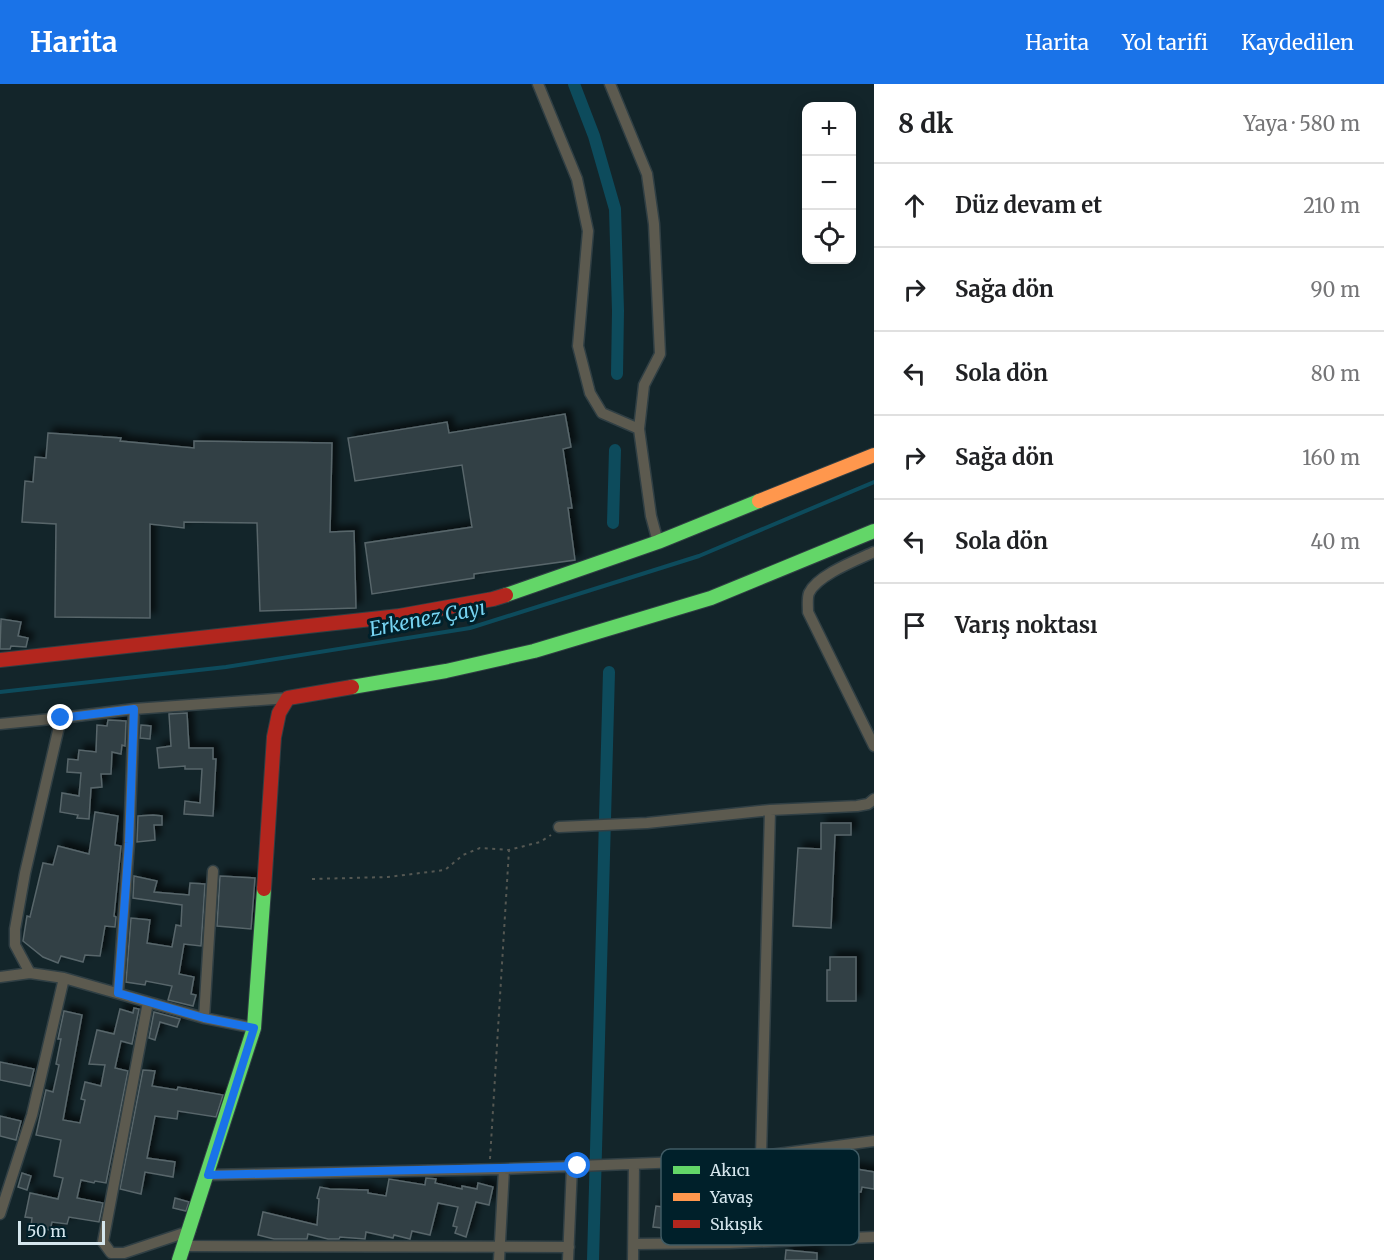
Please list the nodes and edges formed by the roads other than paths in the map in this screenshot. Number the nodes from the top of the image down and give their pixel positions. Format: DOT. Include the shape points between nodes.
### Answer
graph roads {
  1 [pos="538,84"];
  2 [pos="610,84"];
  3 [pos="639,429"];
  4 [pos="874,455"];
  5 [pos="874,531"];
  6 [pos="658,542"];
  7 [pos="874,552"];
  8 [pos="0,660"];
  9 [pos="288,698"];
  10 [pos="134,709"];
  11 [pos="61,718"];
  12 [pos="0,724"];
  13 [pos="874,746"];
  14 [pos="874,799"];
  15 [pos="770,810"];
  16 [pos="559,827"];
  17 [pos="213,871"];
  18 [pos="30,973"];
  19 [pos="0,977"];
  20 [pos="64,978"];
  21 [pos="118,993"];
  22 [pos="148,1002"];
  23 [pos="204,1018"];
  24 [pos="254,1028"];
  25 [pos="874,1141"];
  26 [pos="761,1149"];
  27 [pos="814,1149"];
  28 [pos="661,1163"];
  29 [pos="634,1164"];
  30 [pos="575,1166"];
  31 [pos="504,1169"];
  32 [pos="208,1175"];
  33 [pos="0,1214"];
  34 [pos="190,1231"];
  35 [pos="874,1237"];
  36 [pos="859,1238"];
  37 [pos="635,1244"];
  38 [pos="661,1244"];
  39 [pos="184,1246"];
  40 [pos="500,1247"];
  41 [pos="568,1247"];
  42 [pos="179,1260"];
  43 [pos="500,1260"];
  44 [pos="568,1260"];
  45 [pos="633,1260"];
  1 -- 3 [label="street" via="577,179 588,231 578,346 590,393 602,413"];
  2 -- 3 [label="street" via="647,174 654,224 660,354 644,385"];
  3 -- 6 [label="street"];
  4 -- 6 [label="street"];
  5 -- 9 [label="street" via="711,598 534,651"];
  6 -- 8 [label="street" via="493,599 399,616"];
  7 -- 13 [label="street" via="813,585 808,596 808,612"];
  9 -- 10 [label="street"];
  9 -- 24 [label="street" via="279,713 274,738"];
  10 -- 11 [label="street"];
  10 -- 21 [label="street"];
  11 -- 12 [label="street"];
  11 -- 18 [label="street" via="15,929 15,945"];
  14 -- 15 [label="street" via="857,806"];
  15 -- 16 [label="street"];
  15 -- 26 [label="street"];
  17 -- 23 [label="street"];
  18 -- 19 [label="street"];
  18 -- 20 [label="street"];
  20 -- 21 [label="street"];
  20 -- 33 [label="street" via="32,1115"];
  21 -- 22 [label="street"];
  22 -- 23 [label="street"];
  22 -- 34 [label="street" via="104,1242 111,1253 124,1253"];
  23 -- 24 [label="street"];
  24 -- 32 [label="street"];
  25 -- 27 [label="street"];
  28 -- 29 [label="street"];
  29 -- 30 [label="street"];
  29 -- 37 [label="street"];
  30 -- 31 [label="street"];
  30 -- 41 [label="street"];
  31 -- 32 [label="street"];
  31 -- 40 [label="street"];
  32 -- 34 [label="street"];
  34 -- 39 [label="street"];
  35 -- 36 [label="street"];
  37 -- 38 [label="street"];
  37 -- 45 [label="street"];
  39 -- 40 [label="street"];
  39 -- 42 [label="street"];
  40 -- 41 [label="street"];
  40 -- 43 [label="street"];
  41 -- 44 [label="street"];
}
